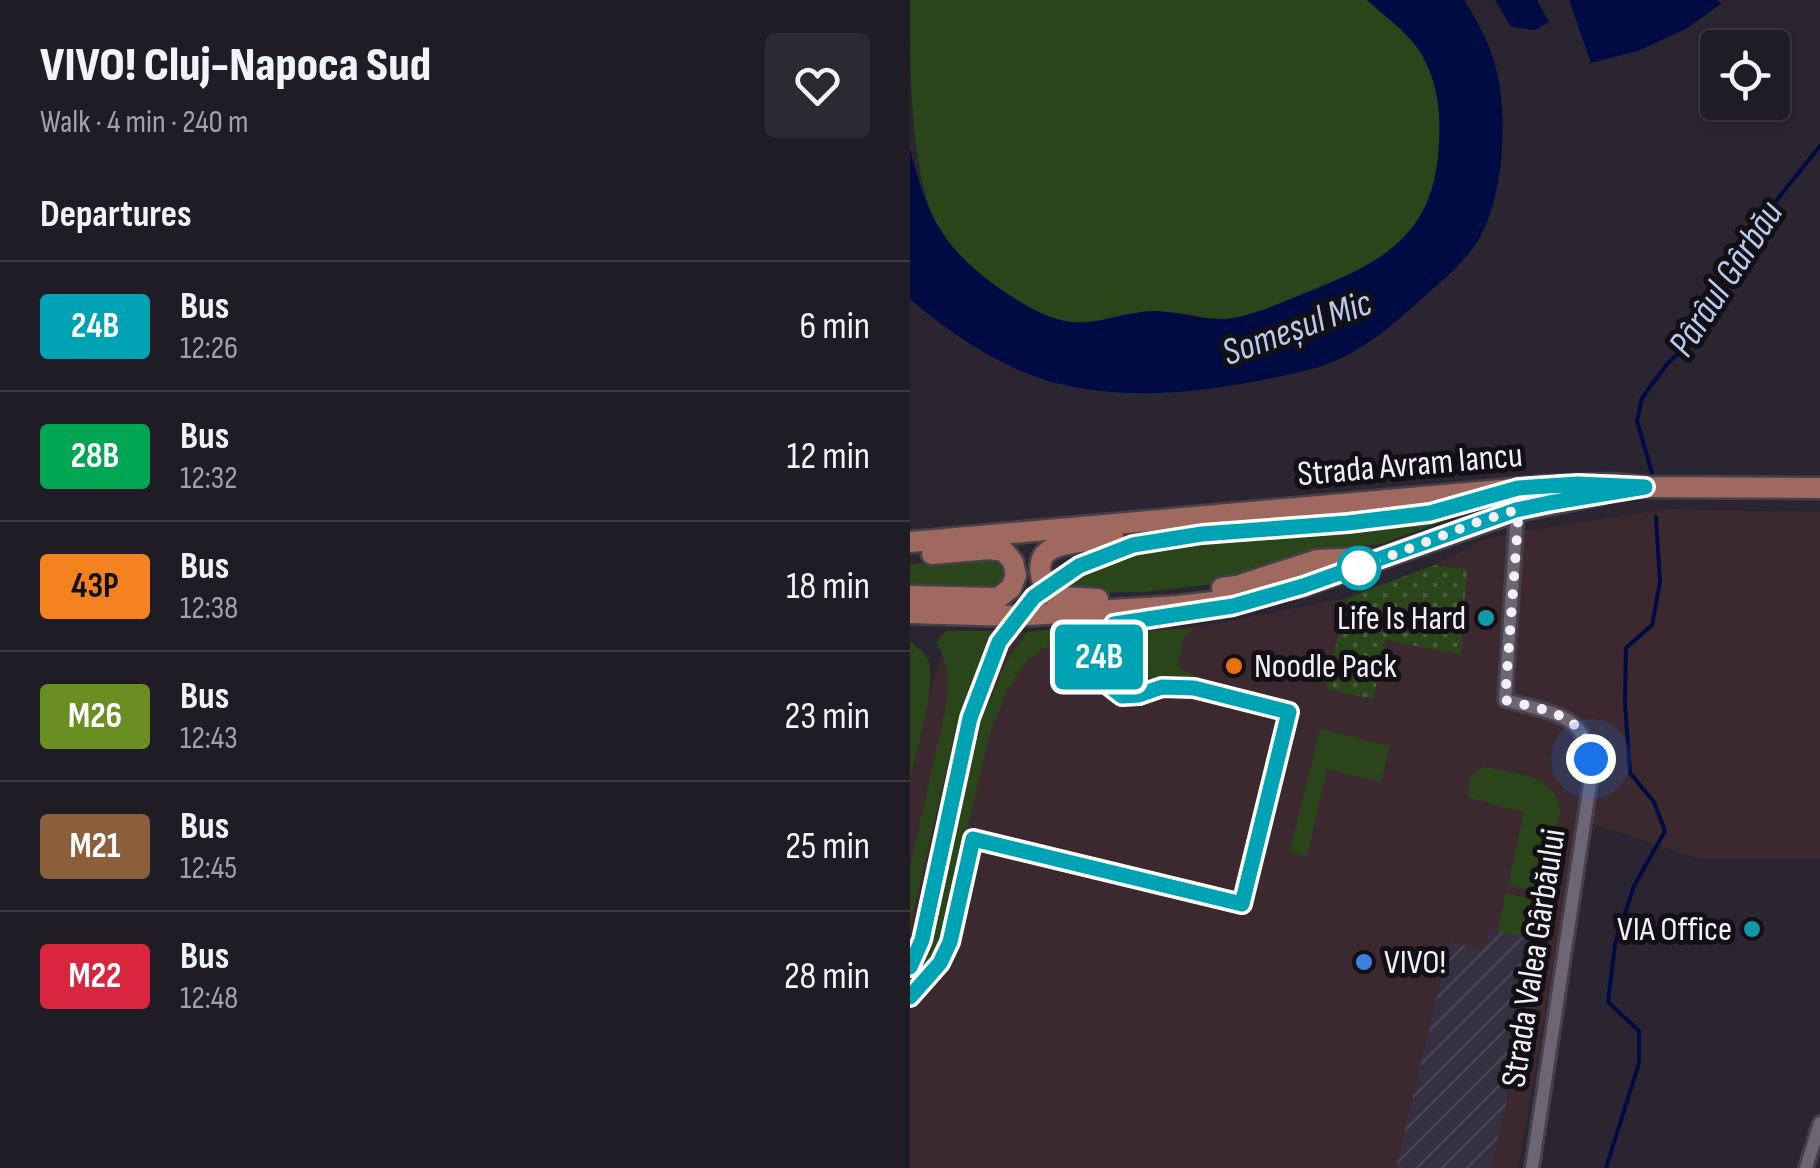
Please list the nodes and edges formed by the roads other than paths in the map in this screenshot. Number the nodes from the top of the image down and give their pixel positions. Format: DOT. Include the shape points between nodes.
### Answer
graph roads {
  1 [pos="1655,487"];
  2 [pos="1820,488"];
  3 [pos="1516,510"];
  4 [pos="1158,520"];
  5 [pos="910,542"];
  6 [pos="910,556"];
  7 [pos="1388,557"];
  8 [pos="910,596"];
  9 [pos="910,613"];
  10 [pos="1820,1124"];
  11 [pos="1532,1168"];
  12 [pos="1806,1168"];
  1 -- 2 [label="main road"];
  1 -- 3 [label="main road, Strada Avram Iancu"];
  1 -- 4 [label="main road, Strada Avram Iancu" via="1546,486"];
  3 -- 7 [label="main road, Strada Avram Iancu"];
  3 -- 11 [label="street, Strada Valea Gârbăului" via="1505,700 1562,716 1586,738 1591,759"];
  4 -- 5 [label="main road, Strada Avram Iancu"];
  4 -- 7 [label="main road" via="1047,551 1040,564 1047,593 1094,600 1185,594 1237,586 1317,560"];
  6 -- 8 [label="main road" via="1004,551 1016,575 998,598"];
  7 -- 9 [label="main road, Strada Avram Iancu" via="1239,599 1013,616"];
  10 -- 12 [label="street"];
}
